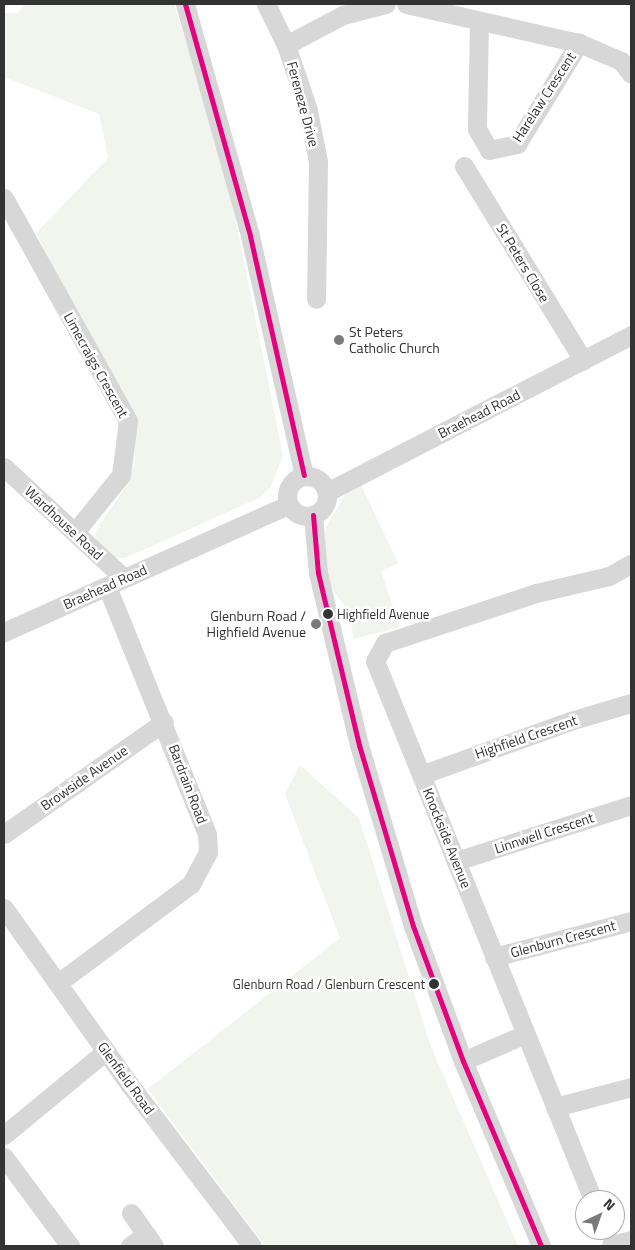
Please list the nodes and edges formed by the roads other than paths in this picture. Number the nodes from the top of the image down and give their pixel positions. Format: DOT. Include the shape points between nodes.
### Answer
graph roads {
  1 [pos="185,4"];
  2 [pos="266,4"];
  3 [pos="386,4"];
  4 [pos="406,4"];
  5 [pos="479,22"];
  6 [pos="579,43"];
  7 [pos="286,45"];
  8 [pos="631,74"];
  9 [pos="464,166"];
  10 [pos="4,198"];
  11 [pos="316,299"];
  12 [pos="631,335"];
  13 [pos="583,360"];
  14 [pos="4,468"];
  15 [pos="304,475"];
  16 [pos="327,492"];
  17 [pos="288,505"];
  18 [pos="313,515"];
  19 [pos="75,532"];
  20 [pos="631,564"];
  21 [pos="116,582"];
  22 [pos="4,632"];
  23 [pos="631,703"];
  24 [pos="164,722"];
  25 [pos="421,775"];
  26 [pos="631,805"];
  27 [pos="4,834"];
  28 [pos="456,862"];
  29 [pos="4,908"];
  30 [pos="631,921"];
  31 [pos="494,957"];
  32 [pos="58,983"];
  33 [pos="525,1034"];
  34 [pos="106,1052"];
  35 [pos="463,1061"];
  36 [pos="631,1088"];
  37 [pos="555,1107"];
  38 [pos="4,1135"];
  39 [pos="4,1157"];
  40 [pos="589,1190"];
  41 [pos="130,1213"];
  42 [pos="150,1240"];
  43 [pos="70,1246"];
  44 [pos="130,1246"];
  45 [pos="252,1246"];
  46 [pos="541,1246"];
  1 -- 15 [label="street" via="250,236"];
  2 -- 7 [label="street, Fereneze Drive"];
  3 -- 7 [label="street" via="343,15"];
  4 -- 5 [label="street, Harelaw Crescent"];
  5 -- 6 [label="street, Harelaw Crescent"];
  5 -- 6 [label="street, Harelaw Crescent" via="477,130 490,150 517,144"];
  6 -- 8 [label="street, Harelaw Crescent" via="621,61"];
  7 -- 11 [label="street, Fereneze Drive" via="308,110 318,162"];
  9 -- 13 [label="street, St Peters Close"];
  10 -- 19 [label="street, Limecraigs Crescent" via="128,421 121,475"];
  12 -- 13 [label="street, Braehead Road"];
  13 -- 16 [label="street, Braehead Road"];
  14 -- 19 [label="street, Wardhouse Road"];
  15 -- 16 [label="street" via="319,480"];
  15 -- 17 [label="street" via="287,488"];
  16 -- 18 [label="street" via="325,504"];
  17 -- 18 [label="street" via="296,513"];
  17 -- 21 [label="street, Braehead Road"];
  18 -- 35 [label="street" via="318,573 359,745 413,926"];
  19 -- 21 [label="street, Wardhouse Road"];
  20 -- 25 [label="street, Knockside Avenue" via="609,576 536,593 385,643 375,661"];
  21 -- 22 [label="street, Braehead Road"];
  21 -- 24 [label="street, Bardrain Road"];
  23 -- 25 [label="street, Highfield Crescent" via="570,721"];
  24 -- 27 [label="street, Browside Avenue"];
  24 -- 32 [label="street, Bardrain Road" via="207,834 208,852 191,884"];
  25 -- 28 [label="street, Knockside Avenue"];
  26 -- 28 [label="street, Linnwell Crescent"];
  28 -- 31 [label="street, Knockside Avenue"];
  29 -- 32 [label="street, Glenfield Road"];
  30 -- 31 [label="street, Glenburn Crescent"];
  31 -- 33 [label="street, Knockside Avenue"];
  32 -- 34 [label="street, Glenfield Road"];
  33 -- 35 [label="street"];
  33 -- 37 [label="street, Knockside Avenue"];
  34 -- 38 [label="street"];
  34 -- 45 [label="street, Glenfield Road"];
  35 -- 46 [label="street"];
  36 -- 37 [label="street"];
  37 -- 40 [label="street, Knockside Avenue"];
  39 -- 43 [label="street"];
  41 -- 42 [label="street"];
  42 -- 44 [label="street"];
}
